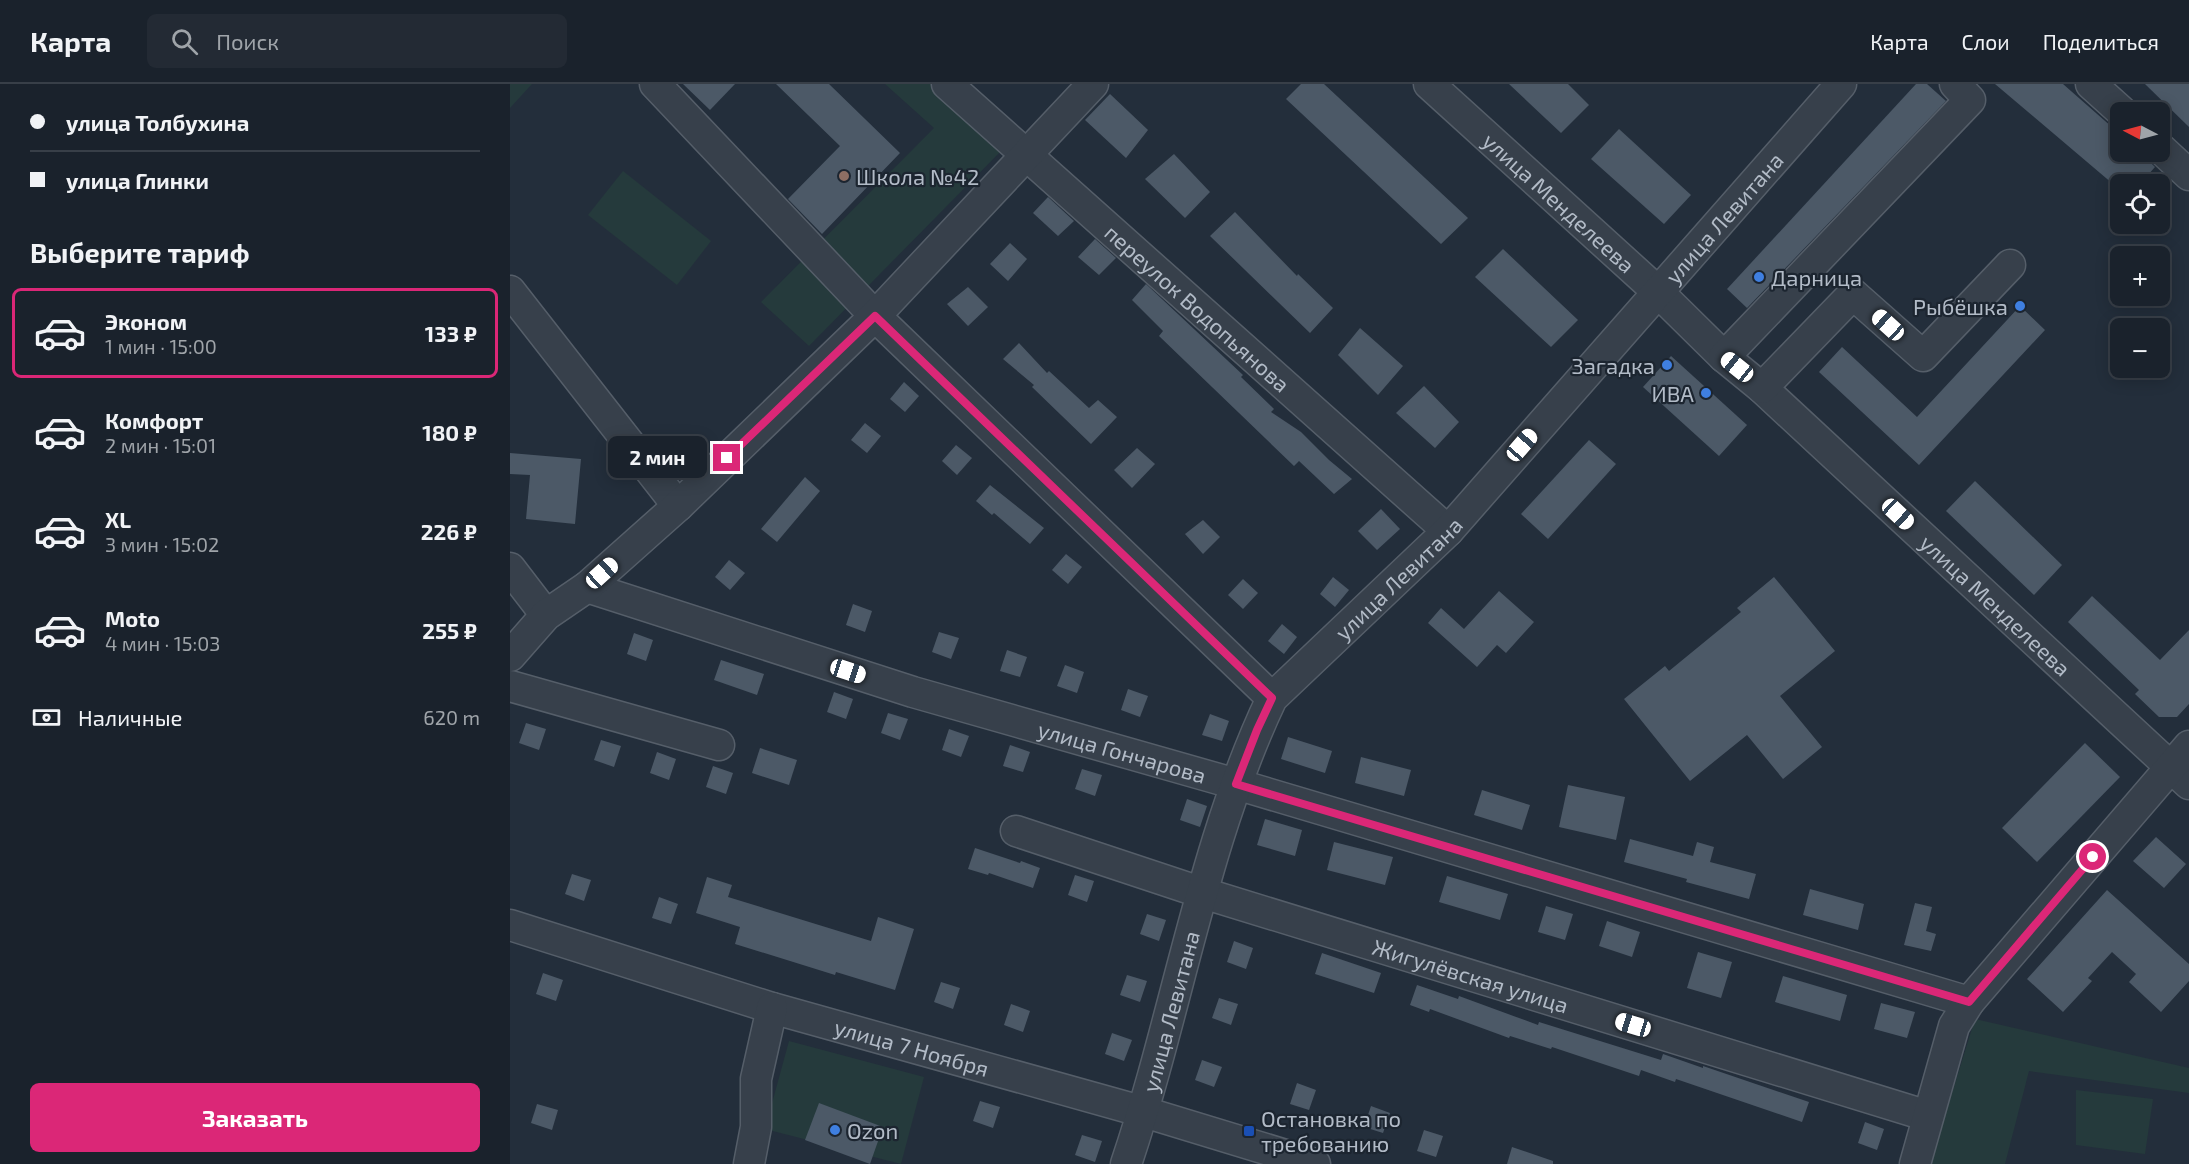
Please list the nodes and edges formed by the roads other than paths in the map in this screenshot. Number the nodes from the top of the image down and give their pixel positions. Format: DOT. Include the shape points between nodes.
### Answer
graph roads {
  1 [pos="655,84"];
  2 [pos="947,84"];
  3 [pos="1093,84"];
  4 [pos="1430,84"];
  5 [pos="1841,84"];
  6 [pos="1955,84"];
  7 [pos="2091,84"];
  8 [pos="2111,102"];
  9 [pos="1027,155"];
  10 [pos="2170,157"];
  11 [pos="2189,175"];
  12 [pos="2010,265"];
  13 [pos="510,291"];
  14 [pos="1657,291"];
  15 [pos="875,316"];
  16 [pos="1724,357"];
  17 [pos="1762,388"];
  18 [pos="678,506"];
  19 [pos="1448,531"];
  20 [pos="510,568"];
  21 [pos="587,587"];
  22 [pos="546,615"];
  23 [pos="510,656"];
  24 [pos="510,686"];
  25 [pos="1272,698"];
  26 [pos="719,744"];
  27 [pos="2183,766"];
  28 [pos="1236,784"];
  29 [pos="1016,831"];
  30 [pos="1203,894"];
  31 [pos="510,926"];
  32 [pos="1969,1002"];
  33 [pos="772,1008"];
  34 [pos="1144,1112"];
  35 [pos="1928,1116"];
  36 [pos="749,1164"];
  37 [pos="1126,1164"];
  38 [pos="1315,1164"];
  39 [pos="1915,1164"];
  1 -- 15 [label="street"];
  2 -- 9 [label="street, переулок Водопьянова"];
  3 -- 9 [label="street"];
  4 -- 14 [label="street, улица Менделеева"];
  5 -- 14 [label="street, улица Левитана"];
  6 -- 16 [label="street" via="1970,100"];
  7 -- 8 [label="street"];
  9 -- 15 [label="street"];
  9 -- 19 [label="street, переулок Водопьянова"];
  10 -- 11 [label="street"];
  12 -- 17 [label="street" via="1923,356 1853,294"];
  13 -- 18 [label="street"];
  14 -- 16 [label="street, улица Менделеева"];
  14 -- 19 [label="street, улица Левитана"];
  15 -- 18 [label="street"];
  15 -- 25 [label="street"];
  16 -- 17 [label="street, улица Менделеева"];
  17 -- 27 [label="street, улица Менделеева"];
  18 -- 21 [label="street"];
  19 -- 25 [label="street, улица Левитана"];
  20 -- 22 [label="street"];
  21 -- 22 [label="street"];
  21 -- 28 [label="street, улица Гончарова" via="913,692"];
  22 -- 23 [label="street"];
  24 -- 26 [label="street"];
  25 -- 28 [label="street, улица Левитана"];
  27 -- 32 [label="street"];
  28 -- 30 [label="street, улица Левитана"];
  28 -- 32 [label="street, улица Гончарова"];
  29 -- 30 [label="street, Жигулёвская улица"];
  30 -- 34 [label="street, улица Левитана"];
  30 -- 35 [label="street, Жигулёвская улица"];
  31 -- 33 [label="street, улица 7 Ноября"];
  32 -- 35 [label="street" via="1954,1026"];
  33 -- 34 [label="street, улица 7 Ноября"];
  33 -- 36 [label="street" via="756,1079 756,1127"];
  34 -- 37 [label="street, улица Левитана"];
  34 -- 38 [label="street, улица 7 Ноября"];
  35 -- 39 [label="street"];
}
